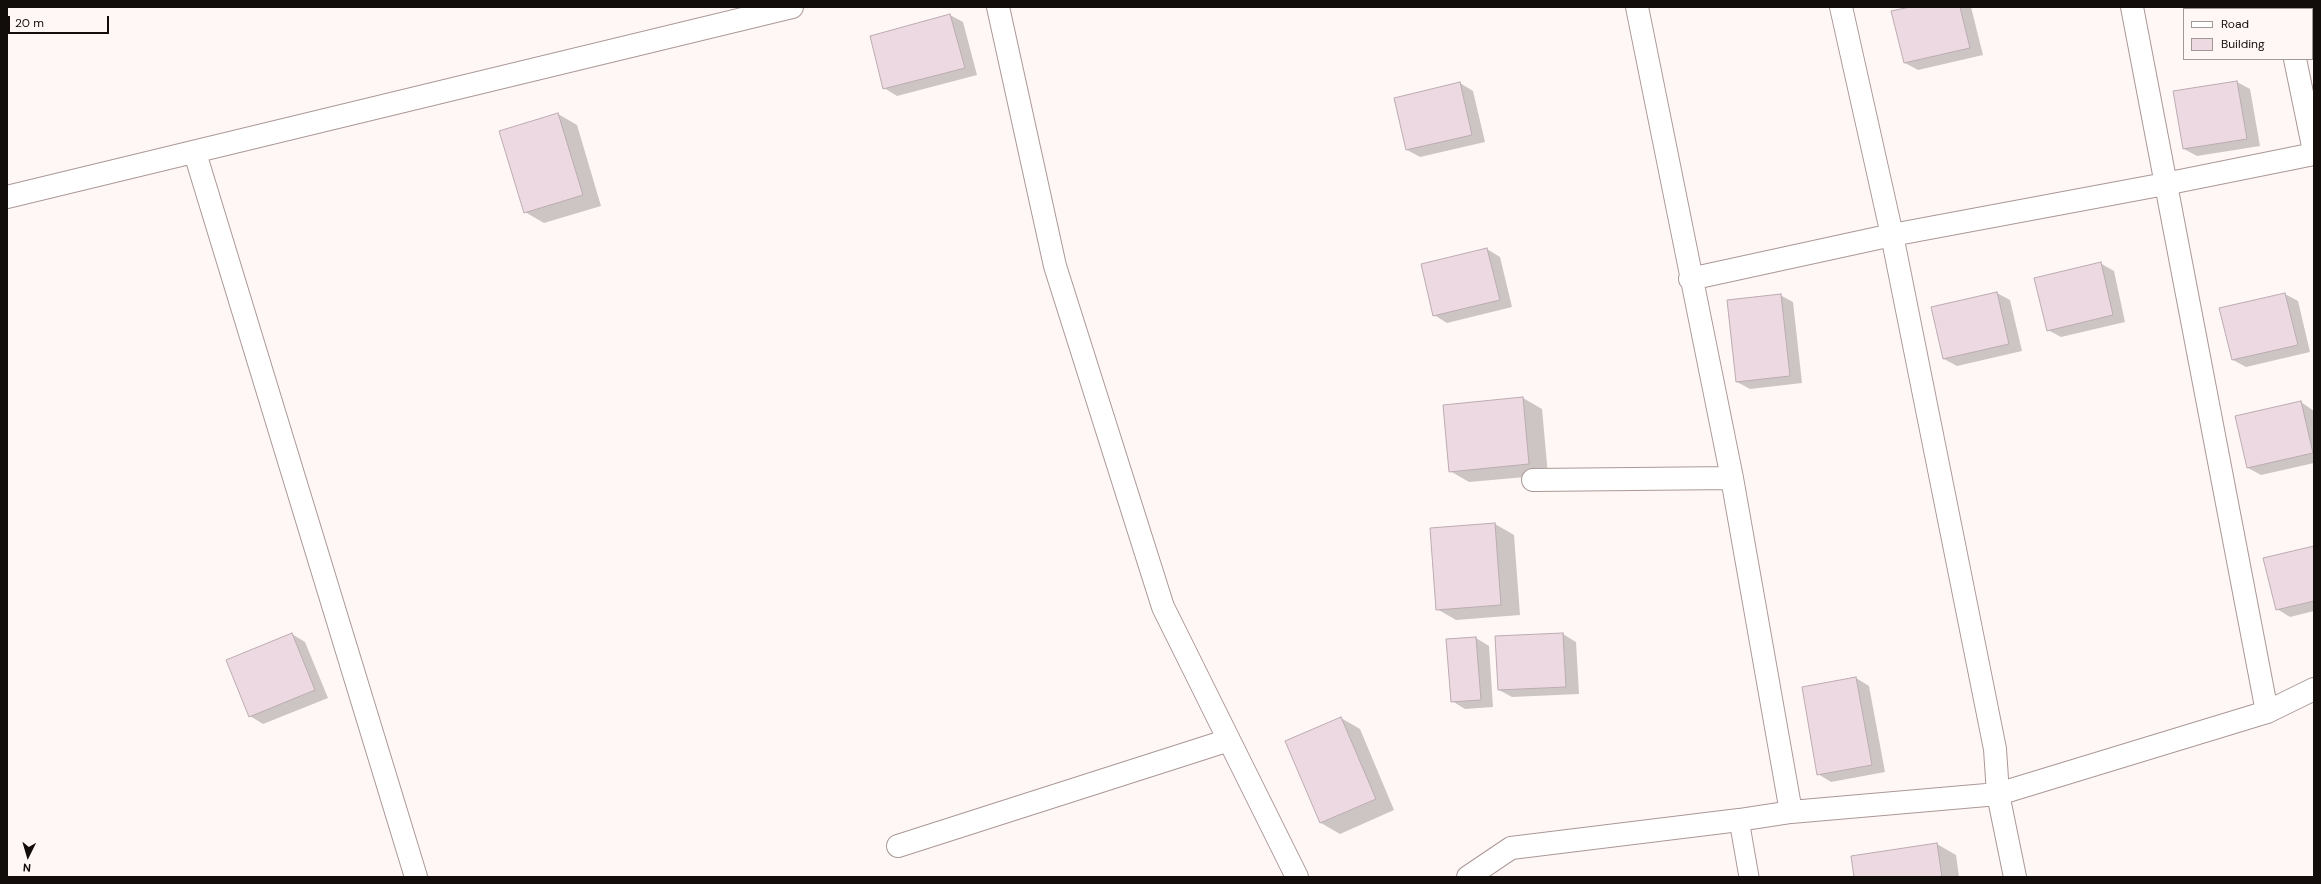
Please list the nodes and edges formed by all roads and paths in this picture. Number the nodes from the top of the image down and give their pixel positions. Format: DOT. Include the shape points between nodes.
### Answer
graph roads {
  1 [pos="792,7"];
  2 [pos="998,7"];
  3 [pos="1637,7"];
  4 [pos="1842,7"];
  5 [pos="2132,7"];
  6 [pos="2295,60"];
  7 [pos="2314,152"];
  8 [pos="196,153"];
  9 [pos="2165,184"];
  10 [pos="7,197"];
  11 [pos="1892,234"];
  12 [pos="1690,279"];
  13 [pos="1732,478"];
  14 [pos="1533,480"];
  15 [pos="2314,689"];
  16 [pos="2267,712"];
  17 [pos="1229,740"];
  18 [pos="1998,794"];
  19 [pos="1791,812"];
  20 [pos="1739,820"];
  21 [pos="898,846"];
  22 [pos="416,877"];
  23 [pos="1297,877"];
  24 [pos="1468,877"];
  25 [pos="1749,877"];
  26 [pos="2015,877"];
  1 -- 8 [label="street"];
  2 -- 17 [label="street" via="1055,266 1163,607"];
  3 -- 12 [label="street"];
  4 -- 11 [label="street"];
  5 -- 9 [label="street"];
  6 -- 7 [label="street"];
  7 -- 9 [label="street"];
  8 -- 10 [label="street"];
  8 -- 22 [label="street"];
  9 -- 11 [label="street"];
  9 -- 16 [label="street"];
  11 -- 12 [label="street"];
  11 -- 18 [label="street" via="1995,749"];
  12 -- 13 [label="street"];
  13 -- 14 [label="street"];
  13 -- 19 [label="street"];
  15 -- 16 [label="street"];
  16 -- 18 [label="street"];
  17 -- 21 [label="street"];
  17 -- 23 [label="street"];
  18 -- 19 [label="street"];
  18 -- 26 [label="street"];
  19 -- 20 [label="street"];
  20 -- 24 [label="street" via="1510,848"];
  20 -- 25 [label="lane"];
}
